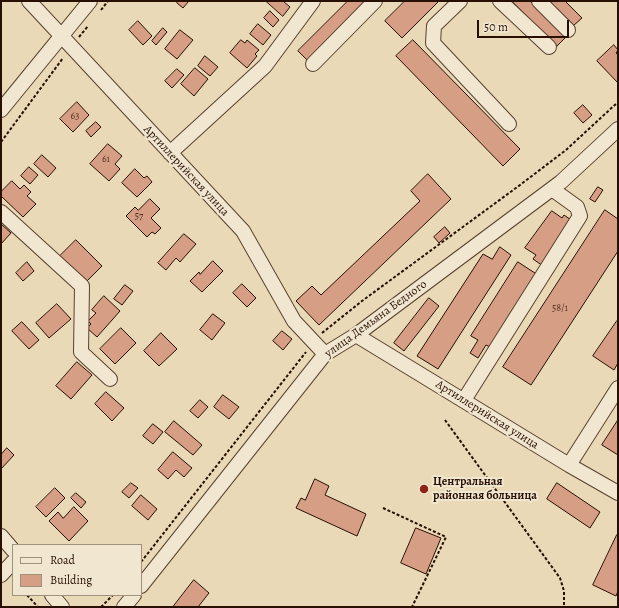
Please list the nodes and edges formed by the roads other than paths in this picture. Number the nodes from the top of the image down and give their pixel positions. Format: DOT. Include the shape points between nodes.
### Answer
graph roads {
  1 [pos="29,1"];
  2 [pos="90,1"];
  3 [pos="313,1"];
  4 [pos="375,1"];
  5 [pos="460,1"];
  6 [pos="500,1"];
  7 [pos="539,1"];
  8 [pos="568,30"];
  9 [pos="62,36"];
  10 [pos="549,47"];
  11 [pos="314,64"];
  12 [pos="1,110"];
  13 [pos="509,124"];
  14 [pos="618,129"];
  15 [pos="170,153"];
  16 [pos="552,189"];
  17 [pos="1,212"];
  18 [pos="356,335"];
  19 [pos="325,354"];
  20 [pos="110,379"];
  21 [pos="618,388"];
  22 [pos="464,400"];
  23 [pos="569,465"];
  24 [pos="618,493"];
  25 [pos="1,536"];
  26 [pos="12,549"];
  27 [pos="12,563"];
  28 [pos="1,575"];
  29 [pos="142,585"];
  30 [pos="53,596"];
  31 [pos="133,596"];
  32 [pos="62,607"];
  33 [pos="124,607"];
  1 -- 9 [label="street, Артиллерийская улица"];
  2 -- 9 [label="street"];
  3 -- 15 [label="street" via="266,66"];
  4 -- 11 [label="street"];
  5 -- 13 [label="street" via="434,26 433,43"];
  6 -- 10 [label="street"];
  7 -- 8 [label="street"];
  9 -- 12 [label="street"];
  9 -- 15 [label="street, Артиллерийская улица"];
  14 -- 16 [label="street, улица Демьяна Бедного"];
  15 -- 19 [label="street, Артиллерийская улица" via="243,232 294,321"];
  16 -- 18 [label="street, улица Демьяна Бедного"];
  16 -- 22 [label="street" via="577,208 580,216"];
  17 -- 20 [label="street" via="82,286 81,352"];
  18 -- 19 [label="street, улица Демьяна Бедного"];
  18 -- 22 [label="street, Артиллерийская улица"];
  19 -- 29 [label="street, улица Демьяна Бедного"];
  21 -- 23 [label="street"];
  22 -- 23 [label="street, Артиллерийская улица"];
  23 -- 24 [label="street, Артиллерийская улица"];
  25 -- 26 [label="street"];
  27 -- 28 [label="street"];
  30 -- 32 [label="street"];
  31 -- 33 [label="street"];
}
